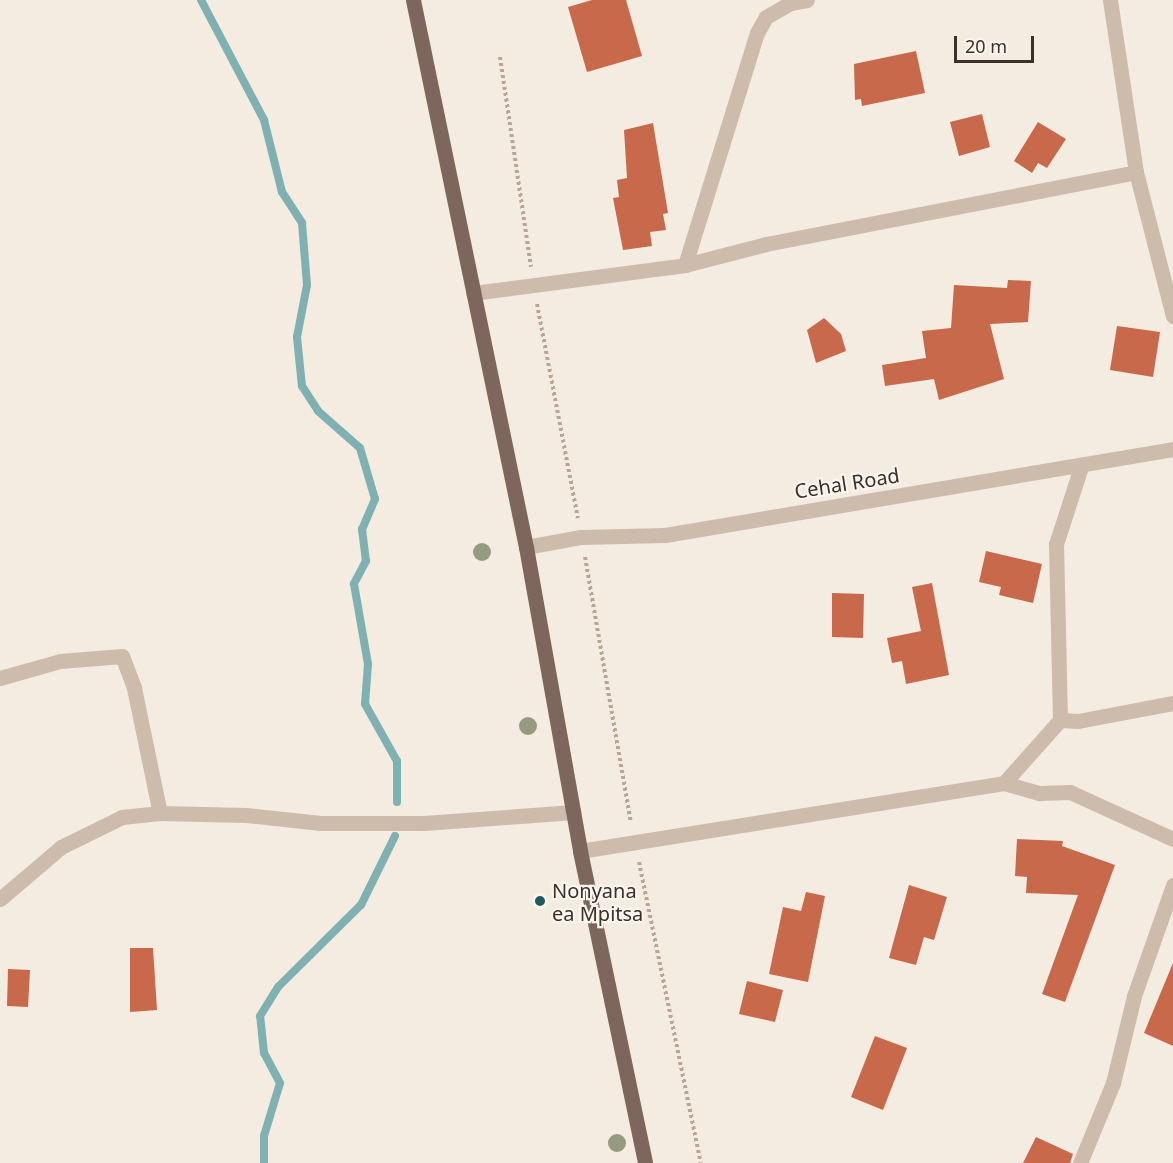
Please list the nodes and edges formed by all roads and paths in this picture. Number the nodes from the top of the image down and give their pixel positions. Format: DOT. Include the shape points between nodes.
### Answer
graph roads {
  1 [pos="413,0"];
  2 [pos="807,0"];
  3 [pos="1110,0"];
  4 [pos="500,57"];
  5 [pos="1137,172"];
  6 [pos="685,265"];
  7 [pos="533,283"];
  8 [pos="473,293"];
  9 [pos="1173,316"];
  10 [pos="1173,449"];
  11 [pos="1081,467"];
  12 [pos="581,537"];
  13 [pos="526,547"];
  14 [pos="0,678"];
  15 [pos="1173,703"];
  16 [pos="1059,720"];
  17 [pos="1004,783"];
  18 [pos="574,812"];
  19 [pos="160,813"];
  20 [pos="1173,839"];
  21 [pos="635,843"];
  22 [pos="580,851"];
  23 [pos="1173,885"];
  24 [pos="0,899"];
  25 [pos="645,1163"];
  26 [pos="701,1163"];
  27 [pos="1080,1163"];
  1 -- 8 [label="main road"];
  2 -- 6 [label="street" via="790,3 766,17 757,33"];
  3 -- 5 [label="street"];
  4 -- 7 [label="path"];
  5 -- 6 [label="street" via="766,244"];
  5 -- 9 [label="street"];
  6 -- 7 [label="street"];
  7 -- 8 [label="street"];
  7 -- 12 [label="path"];
  8 -- 13 [label="main road"];
  10 -- 11 [label="street, Cehal Road"];
  11 -- 12 [label="street, Cehal Road" via="665,535"];
  11 -- 16 [label="street" via="1056,544"];
  12 -- 13 [label="street, Cehal Road"];
  12 -- 21 [label="path"];
  13 -- 18 [label="main road"];
  14 -- 19 [label="street" via="60,660 122,656 134,688"];
  15 -- 16 [label="street" via="1078,721"];
  16 -- 17 [label="street"];
  17 -- 20 [label="street" via="1040,793 1070,792"];
  17 -- 21 [label="street"];
  18 -- 19 [label="street" via="424,823 321,823 246,815"];
  18 -- 22 [label="main road"];
  19 -- 24 [label="street" via="122,817 61,847"];
  21 -- 22 [label="street"];
  21 -- 26 [label="path"];
  22 -- 25 [label="main road"];
  23 -- 27 [label="street" via="1134,996 1113,1083"];
}
